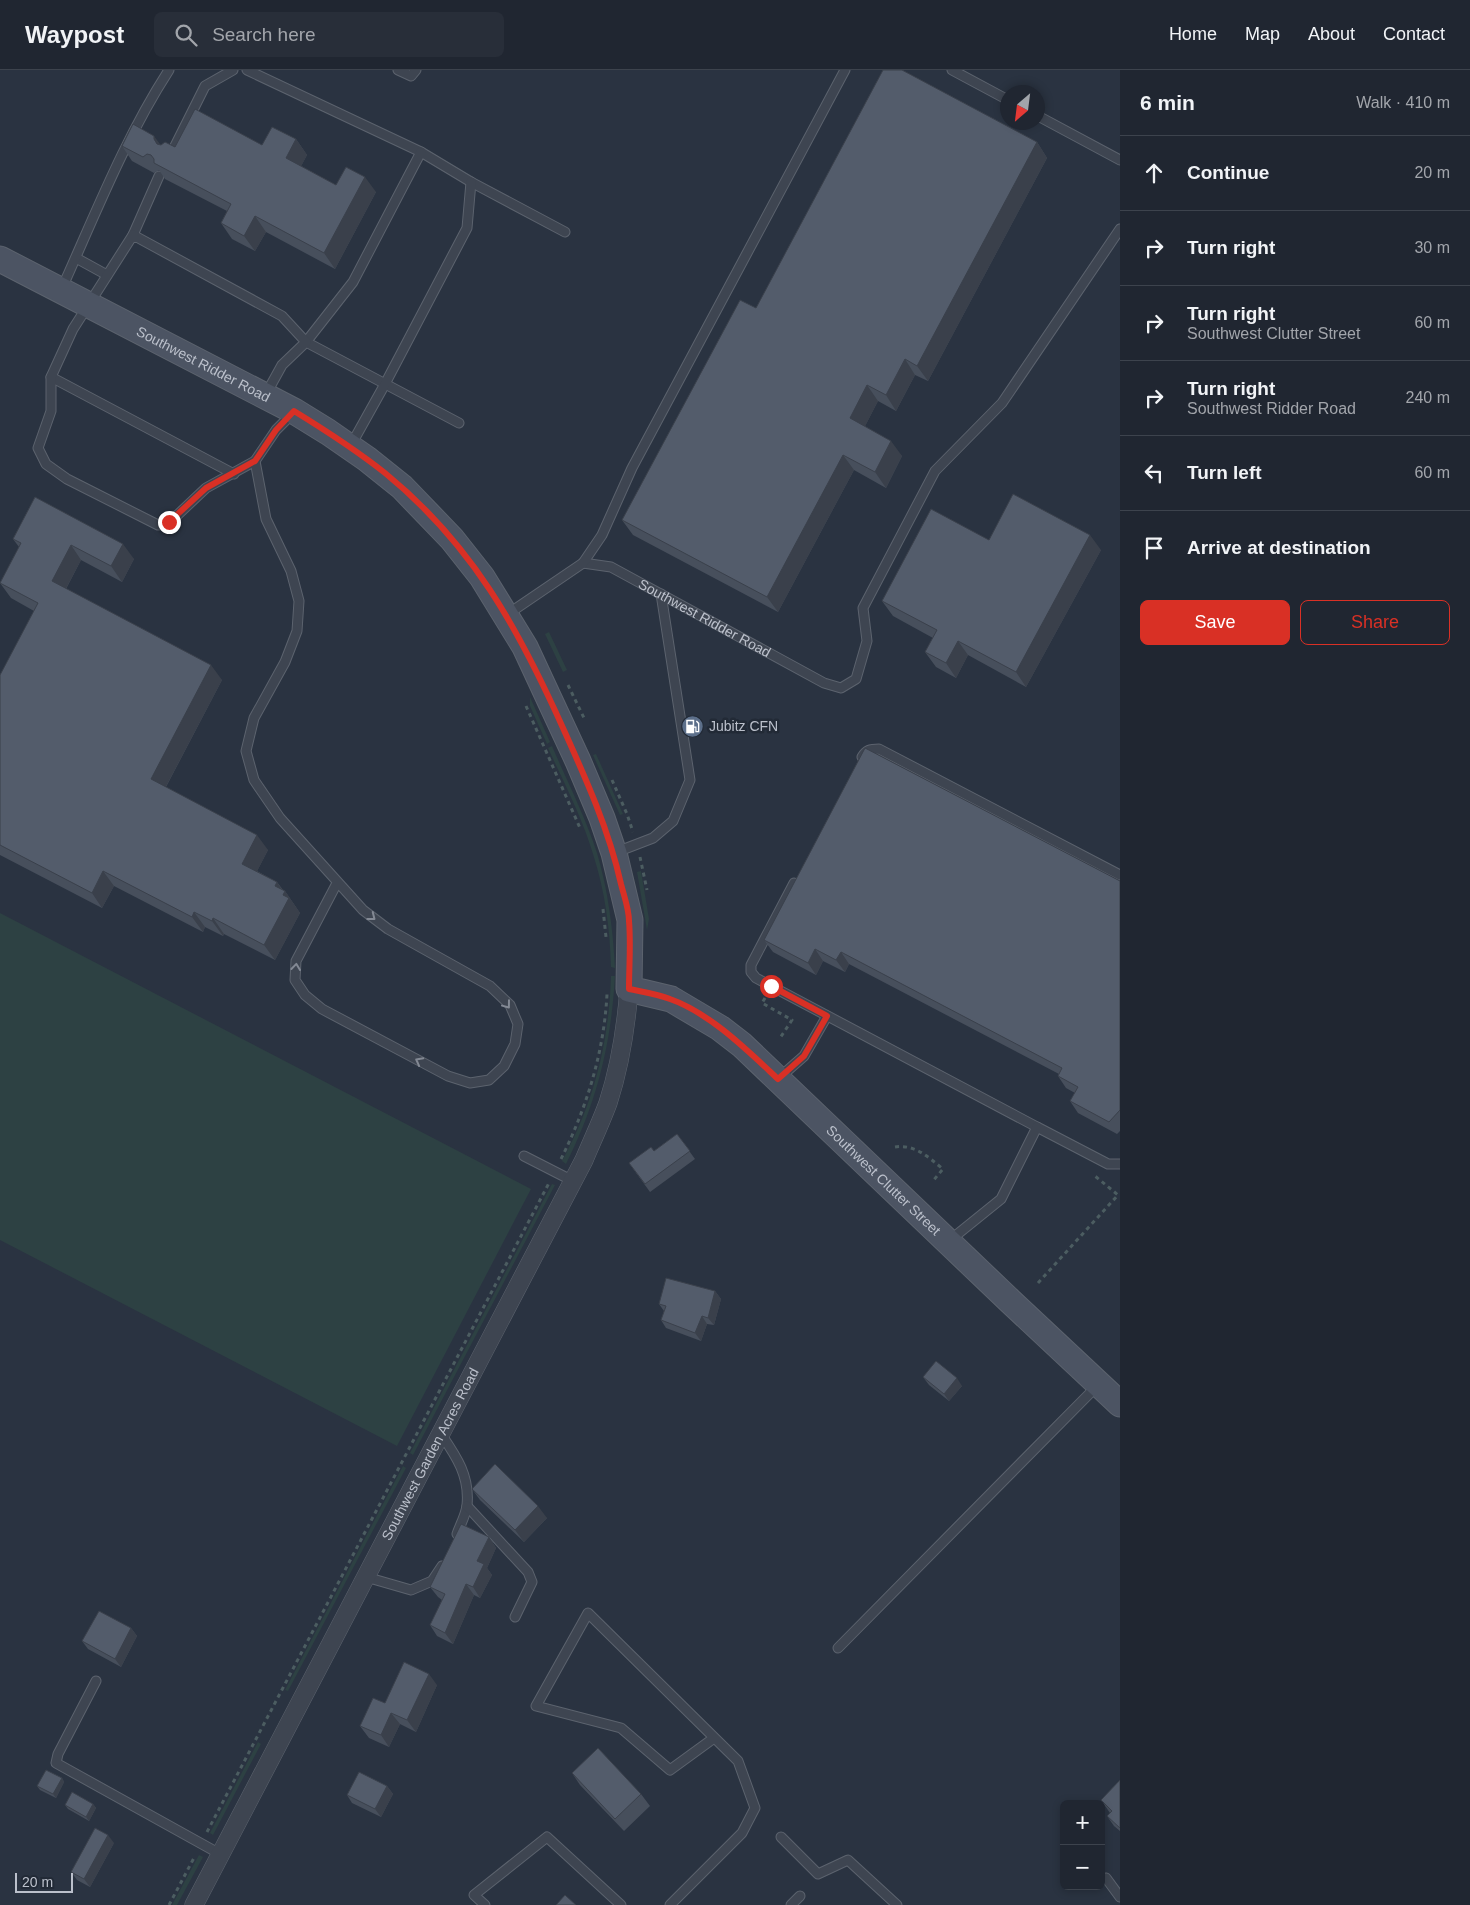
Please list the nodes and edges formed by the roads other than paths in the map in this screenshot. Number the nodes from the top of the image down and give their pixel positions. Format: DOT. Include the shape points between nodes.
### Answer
graph roads {
  1 [pos="170,70"];
  2 [pos="233,70"];
  3 [pos="247,70"];
  4 [pos="398,70"];
  5 [pos="416,70"];
  6 [pos="846,70"];
  7 [pos="952,70"];
  8 [pos="1000,96"];
  9 [pos="1045,120"];
  10 [pos="421,152"];
  11 [pos="170,154"];
  12 [pos="1120,160"];
  13 [pos="159,176"];
  14 [pos="471,182"];
  15 [pos="1120,228"];
  16 [pos="565,232"];
  17 [pos="133,235"];
  18 [pos="76,258"];
  19 [pos="0,259"];
  20 [pos="108,275"];
  21 [pos="61,291"];
  22 [pos="89,305"];
  23 [pos="306,342"];
  24 [pos="51,377"];
  25 [pos="385,384"];
  26 [pos="265,396"];
  27 [pos="294,411"];
  28 [pos="459,423"];
  29 [pos="350,447"];
  30 [pos="255,461"];
  31 [pos="234,474"];
  32 [pos="583,563"];
  33 [pos="662,594"];
  34 [pos="507,615"];
  35 [pos="856,768"];
  36 [pos="614,853"];
  37 [pos="801,871"];
  38 [pos="1120,875"];
  39 [pos="337,883"];
  40 [pos="618,989"];
  41 [pos="827,1016"];
  42 [pos="778,1079"];
  43 [pos="1037,1127"];
  44 [pos="524,1156"];
  45 [pos="1120,1164"];
  46 [pos="573,1182"];
  47 [pos="949,1242"];
  48 [pos="1099,1384"];
  49 [pos="1120,1404"];
  50 [pos="441,1434"];
  51 [pos="467,1506"];
  52 [pos="454,1542"];
  53 [pos="446,1559"];
  54 [pos="366,1577"];
  55 [pos="515,1617"];
  56 [pos="838,1648"];
  57 [pos="96,1681"];
  58 [pos="714,1738"];
  59 [pos="781,1837"];
  60 [pos="220,1854"];
  61 [pos="1106,1878"];
  62 [pos="800,1896"];
  63 [pos="1120,1897"];
  64 [pos="194,1905"];
  65 [pos="485,1905"];
  66 [pos="621,1905"];
  67 [pos="670,1905"];
  68 [pos="791,1905"];
  69 [pos="897,1905"];
  1 -- 18 [label="lane" via="150,100"];
  2 -- 11 [label="lane" via="206,86"];
  3 -- 10 [label="lane"];
  4 -- 5 [label="lane" via="411,76"];
  6 -- 32 [label="lane" via="632,468 602,535"];
  7 -- 8 [label="lane"];
  9 -- 12 [label="lane"];
  10 -- 14 [label="lane"];
  10 -- 23 [label="lane" via="353,282"];
  13 -- 17 [label="lane"];
  14 -- 16 [label="lane"];
  14 -- 25 [label="lane" via="467,228"];
  15 -- 33 [label="lane, Southwest Ridder Road" via="1002,403 935,471 863,608 867,642 856,679 841,688 824,683"];
  17 -- 20 [label="lane"];
  17 -- 23 [label="lane" via="282,316"];
  18 -- 20 [label="lane"];
  18 -- 21 [label="lane"];
  19 -- 21 [label="street, Southwest Ridder Road"];
  20 -- 22 [label="lane"];
  21 -- 22 [label="street, Southwest Ridder Road"];
  22 -- 24 [label="lane" via="73,329"];
  22 -- 26 [label="street, Southwest Ridder Road"];
  23 -- 25 [label="lane"];
  23 -- 26 [label="lane" via="282,365"];
  24 -- 31 [label="lane"];
  24 -- 31 [label="lane" via="51,411 38,448 46,464 67,479 158,525 169,522 206,488"];
  25 -- 28 [label="lane"];
  25 -- 29 [label="lane"];
  26 -- 27 [label="street, Southwest Ridder Road"];
  27 -- 29 [label="street, Southwest Ridder Road"];
  27 -- 30 [label="lane" via="276,430"];
  29 -- 34 [label="street, Southwest Ridder Road" via="390,478 436,521 470,560"];
  30 -- 31 [label="lane"];
  30 -- 39 [label="lane" via="266,519 291,571 299,601 297,631 285,662 254,718 246,751 254,780 280,818"];
  32 -- 33 [label="lane, Southwest Ridder Road" via="611,567"];
  32 -- 34 [label="lane"];
  33 -- 36 [label="lane" via="690,780 673,821 653,838"];
  34 -- 36 [label="street, Southwest Ridder Road" via="538,673"];
  35 -- 38 [label="lane" via="865,752 879,748"];
  36 -- 40 [label="street, Southwest Ridder Road" via="630,920"];
  37 -- 41 [label="lane" via="751,965 751,972 756,978"];
  39 -- 39 [label="lane, one-way" via="363,910 388,929 490,986 510,1005 518,1024 515,1044 504,1066 489,1080 470,1082 448,1076 322,1009 305,994 295,980 296,961"];
  40 -- 42 [label="street, Southwest Clutter Street" via="671,999 695,1012 742,1045"];
  40 -- 46 [label="street, Southwest Garden Acres Road" via="627,1020 622,1052 608,1103"];
  41 -- 42 [label="lane" via="804,1056"];
  41 -- 43 [label="lane"];
  42 -- 47 [label="street, Southwest Clutter Street"];
  43 -- 45 [label="lane" via="1108,1164"];
  43 -- 47 [label="lane" via="1001,1199"];
  44 -- 46 [label="lane"];
  46 -- 50 [label="street, Southwest Garden Acres Road"];
  47 -- 48 [label="street, Southwest Clutter Street"];
  48 -- 49 [label="street, Southwest Clutter Street"];
  48 -- 56 [label="lane"];
  50 -- 51 [label="lane" via="460,1462 466,1478"];
  50 -- 54 [label="street, Southwest Garden Acres Road"];
  51 -- 52 [label="lane"];
  51 -- 55 [label="lane" via="528,1572 532,1582"];
  53 -- 54 [label="lane" via="432,1581 411,1590"];
  54 -- 60 [label="street, Southwest Garden Acres Road"];
  57 -- 60 [label="lane" via="56,1763"];
  58 -- 58 [label="lane" via="588,1613 536,1706 621,1728 670,1770"];
  58 -- 67 [label="lane" via="738,1761 755,1808 742,1833"];
  59 -- 69 [label="lane" via="818,1874 848,1860"];
  60 -- 64 [label="street, Southwest Garden Acres Road"];
  61 -- 63 [label="lane"];
  62 -- 68 [label="lane"];
  65 -- 66 [label="lane" via="474,1895 547,1837"];
}
